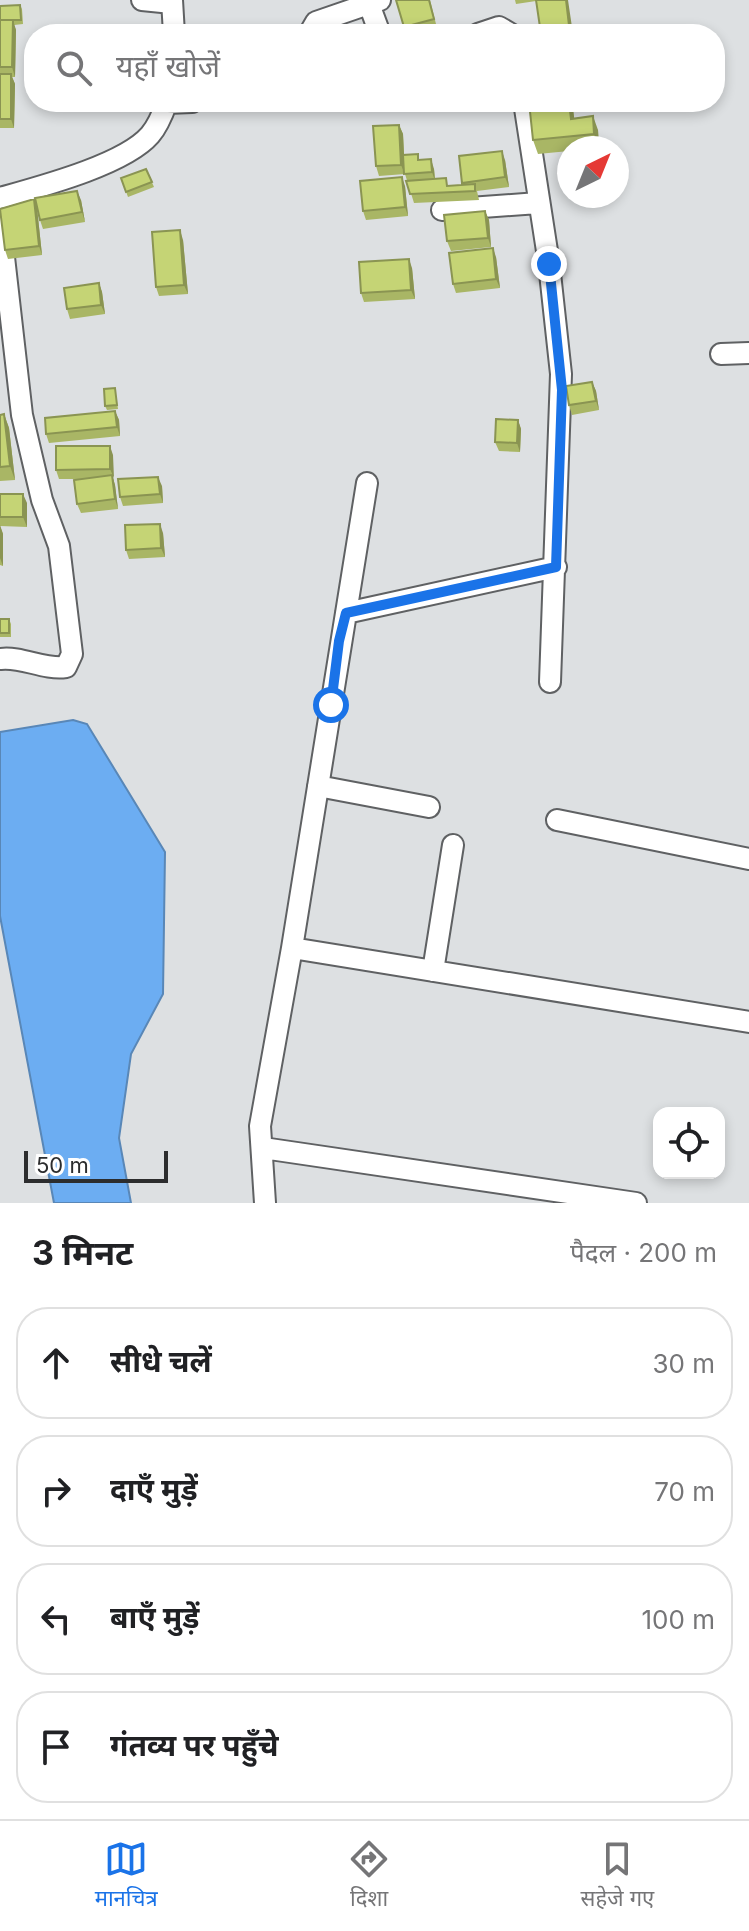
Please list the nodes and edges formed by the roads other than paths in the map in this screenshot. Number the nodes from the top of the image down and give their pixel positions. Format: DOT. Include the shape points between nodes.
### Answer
graph roads {
  1 [pos="142,0"];
  2 [pos="172,2"];
  3 [pos="374,2"];
  4 [pos="173,24"];
  5 [pos="315,24"];
  6 [pos="378,24"];
  7 [pos="163,112"];
  8 [pos="525,112"];
  9 [pos="0,198"];
  10 [pos="538,203"];
  11 [pos="442,210"];
  12 [pos="0,222"];
  13 [pos="749,353"];
  14 [pos="721,354"];
  15 [pos="0,415"];
  16 [pos="22,415"];
  17 [pos="367,483"];
  18 [pos="556,567"];
  19 [pos="346,613"];
  20 [pos="0,659"];
  21 [pos="550,682"];
  22 [pos="318,786"];
  23 [pos="429,807"];
  24 [pos="557,820"];
  25 [pos="453,845"];
  26 [pos="749,859"];
  27 [pos="292,948"];
  28 [pos="433,971"];
  29 [pos="749,1022"];
  30 [pos="263,1148"];
  31 [pos="265,1203"];
  32 [pos="636,1203"];
  1 -- 2 [label="street"];
  2 -- 4 [label="street"];
  3 -- 5 [label="street"];
  3 -- 6 [label="street"];
  7 -- 9 [label="street" via="156,129 137,147 69,178"];
  8 -- 10 [label="street"];
  10 -- 11 [label="street"];
  10 -- 18 [label="street" via="561,374"];
  12 -- 16 [label="street"];
  13 -- 14 [label="street"];
  15 -- 16 [label="street"];
  16 -- 20 [label="street" via="59,546 72,654 66,667 57,668"];
  17 -- 19 [label="street"];
  18 -- 19 [label="street"];
  18 -- 21 [label="street"];
  19 -- 22 [label="street"];
  22 -- 23 [label="street"];
  22 -- 27 [label="street"];
  24 -- 26 [label="street"];
  25 -- 28 [label="street"];
  27 -- 28 [label="street"];
  27 -- 30 [label="street" via="260,1126"];
  28 -- 29 [label="street"];
  30 -- 31 [label="street"];
  30 -- 32 [label="street"];
}
